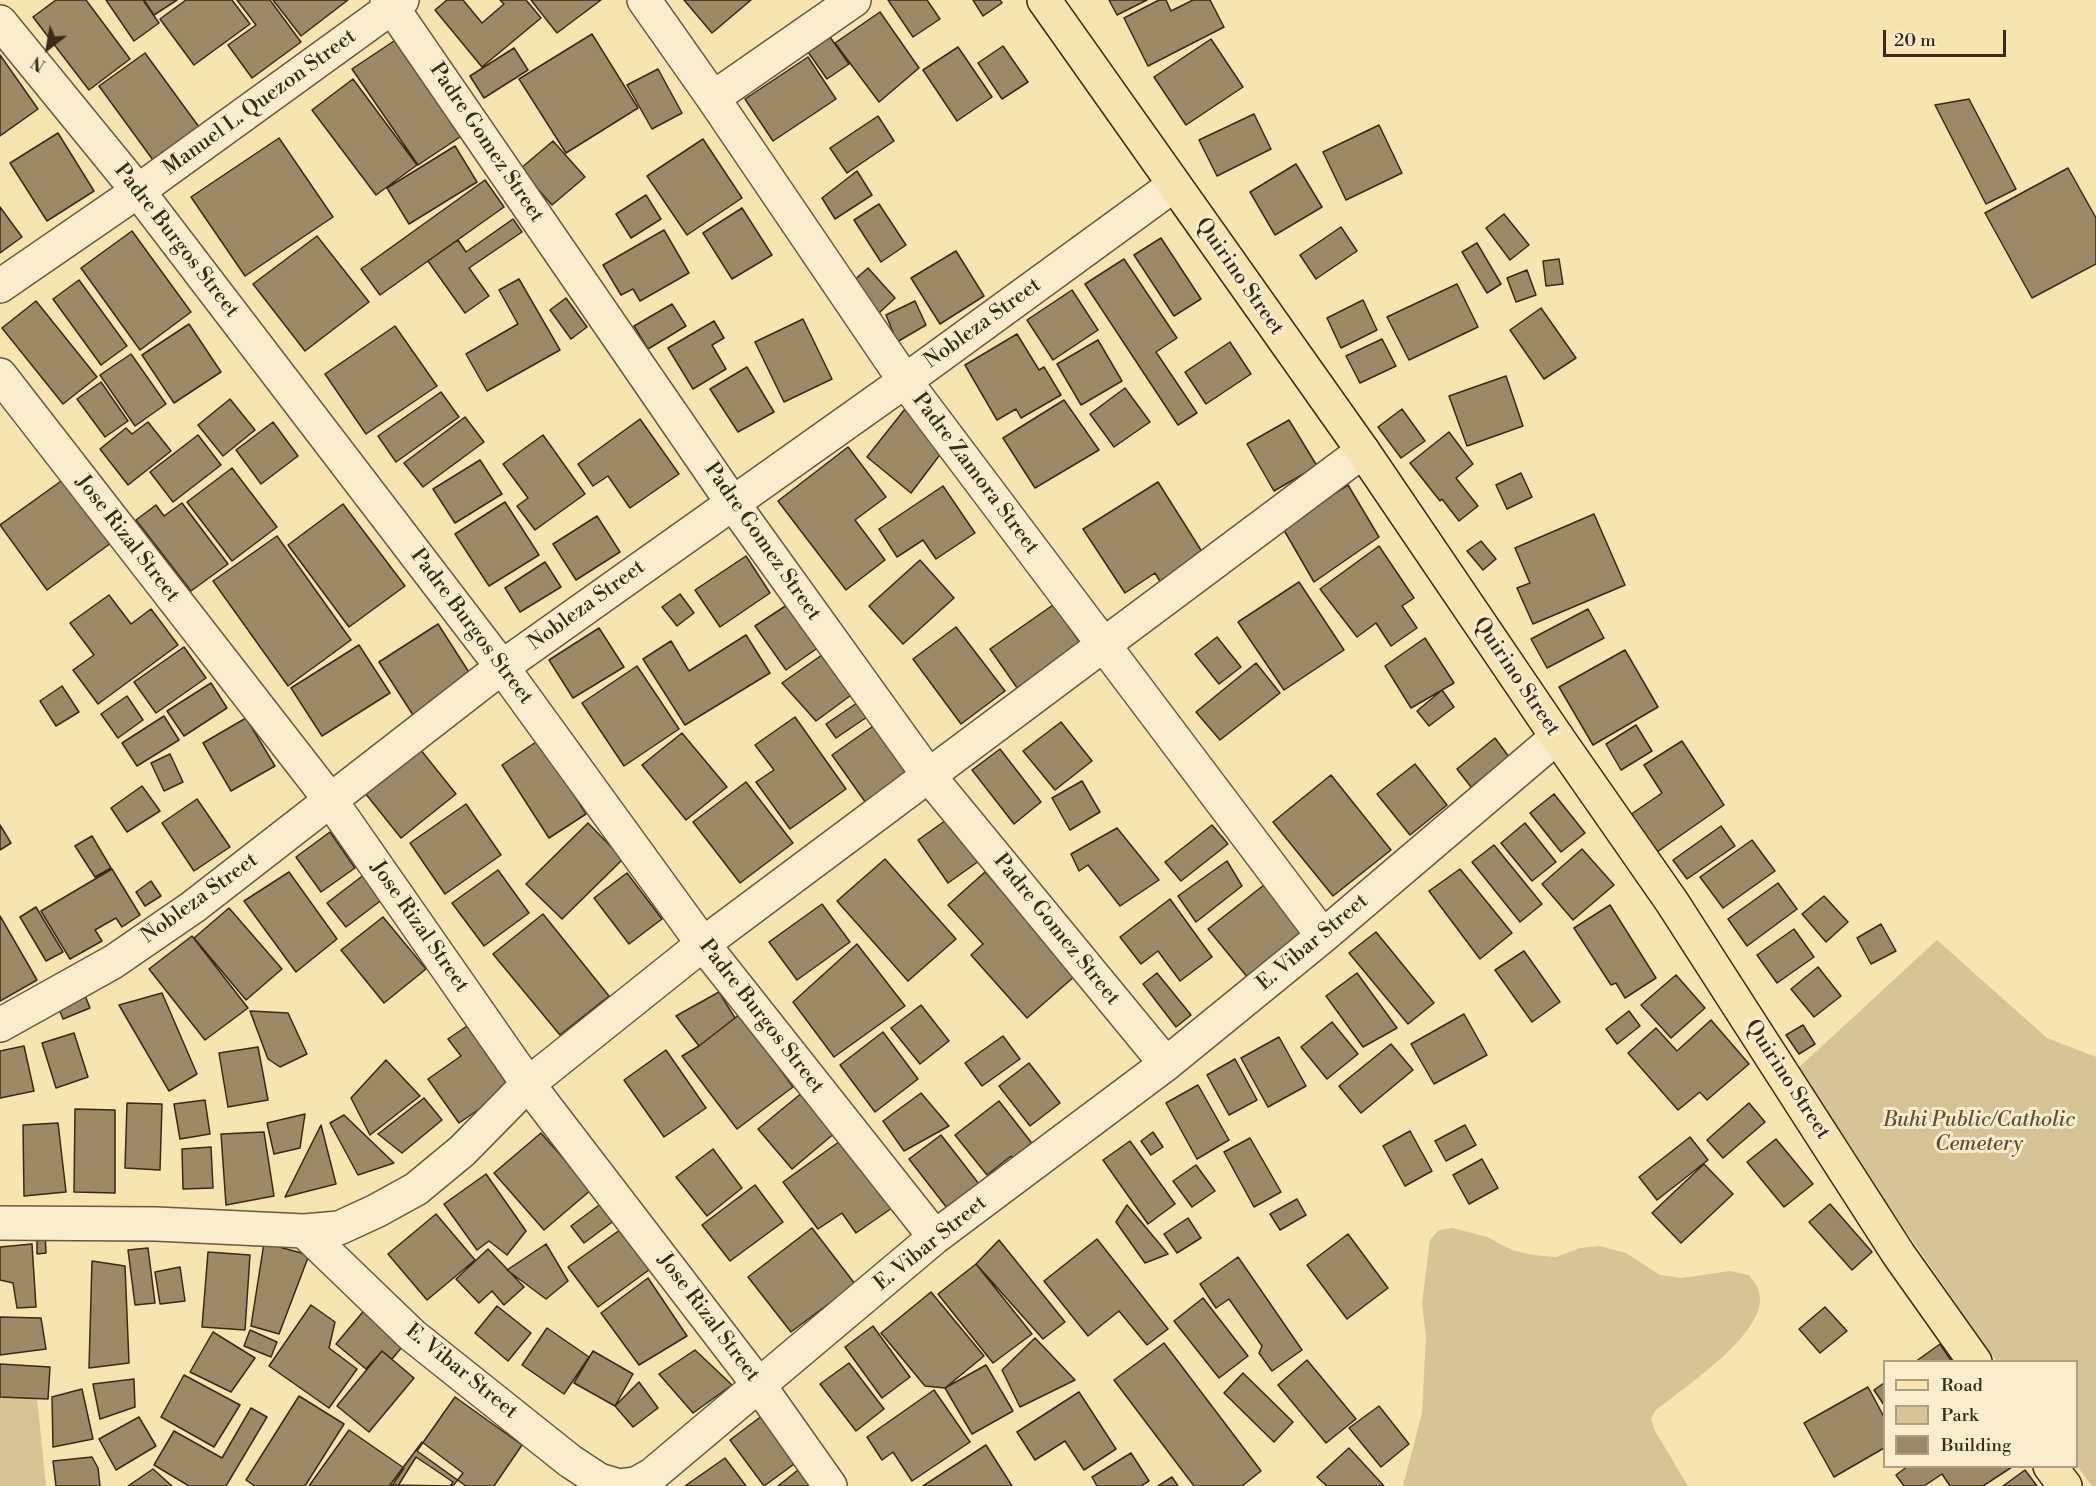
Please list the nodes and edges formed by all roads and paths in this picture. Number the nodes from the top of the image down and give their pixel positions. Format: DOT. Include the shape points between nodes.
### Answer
graph roads {
  1 [pos="11,0"];
  2 [pos="644,0"];
  3 [pos="854,0"];
  4 [pos="1044,0"];
  5 [pos="394,2"];
  6 [pos="0,7"];
  7 [pos="0,22"];
  8 [pos="713,98"];
  9 [pos="1174,185"];
  10 [pos="138,192"];
  11 [pos="0,286"];
  12 [pos="0,375"];
  13 [pos="905,381"];
  14 [pos="1363,451"];
  15 [pos="732,502"];
  16 [pos="1104,645"];
  17 [pos="502,667"];
  18 [pos="1557,737"];
  19 [pos="929,776"];
  20 [pos="331,801"];
  21 [pos="1323,936"];
  22 [pos="703,944"];
  23 [pos="0,1025"];
  24 [pos="1166,1064"];
  25 [pos="528,1084"];
  26 [pos="0,1223"];
  27 [pos="304,1231"];
  28 [pos="936,1237"];
  29 [pos="1973,1360"];
  30 [pos="758,1384"];
  31 [pos="2051,1468"];
  32 [pos="830,1486"];
  33 [pos="2065,1486"];
  1 -- 6 [label="street"];
  2 -- 8 [label="street, Padre Zamora Street"];
  3 -- 8 [label="street"];
  4 -- 9 [label="main road, Quirino Street"];
  5 -- 10 [label="street, Manuel L. Quezon Street"];
  5 -- 15 [label="street, Padre Gomez Street"];
  7 -- 10 [label="street, Padre Burgos Street"];
  8 -- 13 [label="street, Padre Zamora Street"];
  9 -- 13 [label="street, Nobleza Street"];
  9 -- 14 [label="main road, Quirino Street"];
  10 -- 11 [label="street, Manuel L. Quezon Street"];
  10 -- 17 [label="street, Padre Burgos Street"];
  12 -- 20 [label="street, Jose Rizal Street"];
  13 -- 15 [label="street, Nobleza Street"];
  13 -- 16 [label="street, Padre Zamora Street"];
  14 -- 16 [label="street"];
  14 -- 18 [label="main road, Quirino Street"];
  15 -- 17 [label="street, Nobleza Street"];
  15 -- 19 [label="street, Padre Gomez Street"];
  16 -- 19 [label="street"];
  16 -- 21 [label="street, Padre Zamora Street"];
  17 -- 20 [label="street, Nobleza Street"];
  17 -- 22 [label="street, Padre Burgos Street"];
  18 -- 21 [label="street, E. Vibar Street"];
  18 -- 29 [label="main road, Quirino Street" via="1672,902 1899,1255"];
  19 -- 22 [label="street"];
  19 -- 24 [label="street, Padre Gomez Street"];
  20 -- 23 [label="street, Nobleza Street" via="122,956"];
  20 -- 25 [label="street, Jose Rizal Street"];
  21 -- 24 [label="street, E. Vibar Street"];
  22 -- 25 [label="street"];
  22 -- 28 [label="street, Padre Burgos Street"];
  24 -- 28 [label="street, E. Vibar Street"];
  25 -- 27 [label="street" via="462,1151 416,1188 339,1228"];
  25 -- 30 [label="street, Jose Rizal Street"];
  26 -- 27 [label="street" via="156,1224"];
  27 -- 30 [label="street, E. Vibar Street" via="412,1335 598,1480 620,1486 636,1484 652,1475"];
  28 -- 30 [label="street, E. Vibar Street"];
  30 -- 32 [label="street, Jose Rizal Street"];
  31 -- 33 [label="main road"];
}
